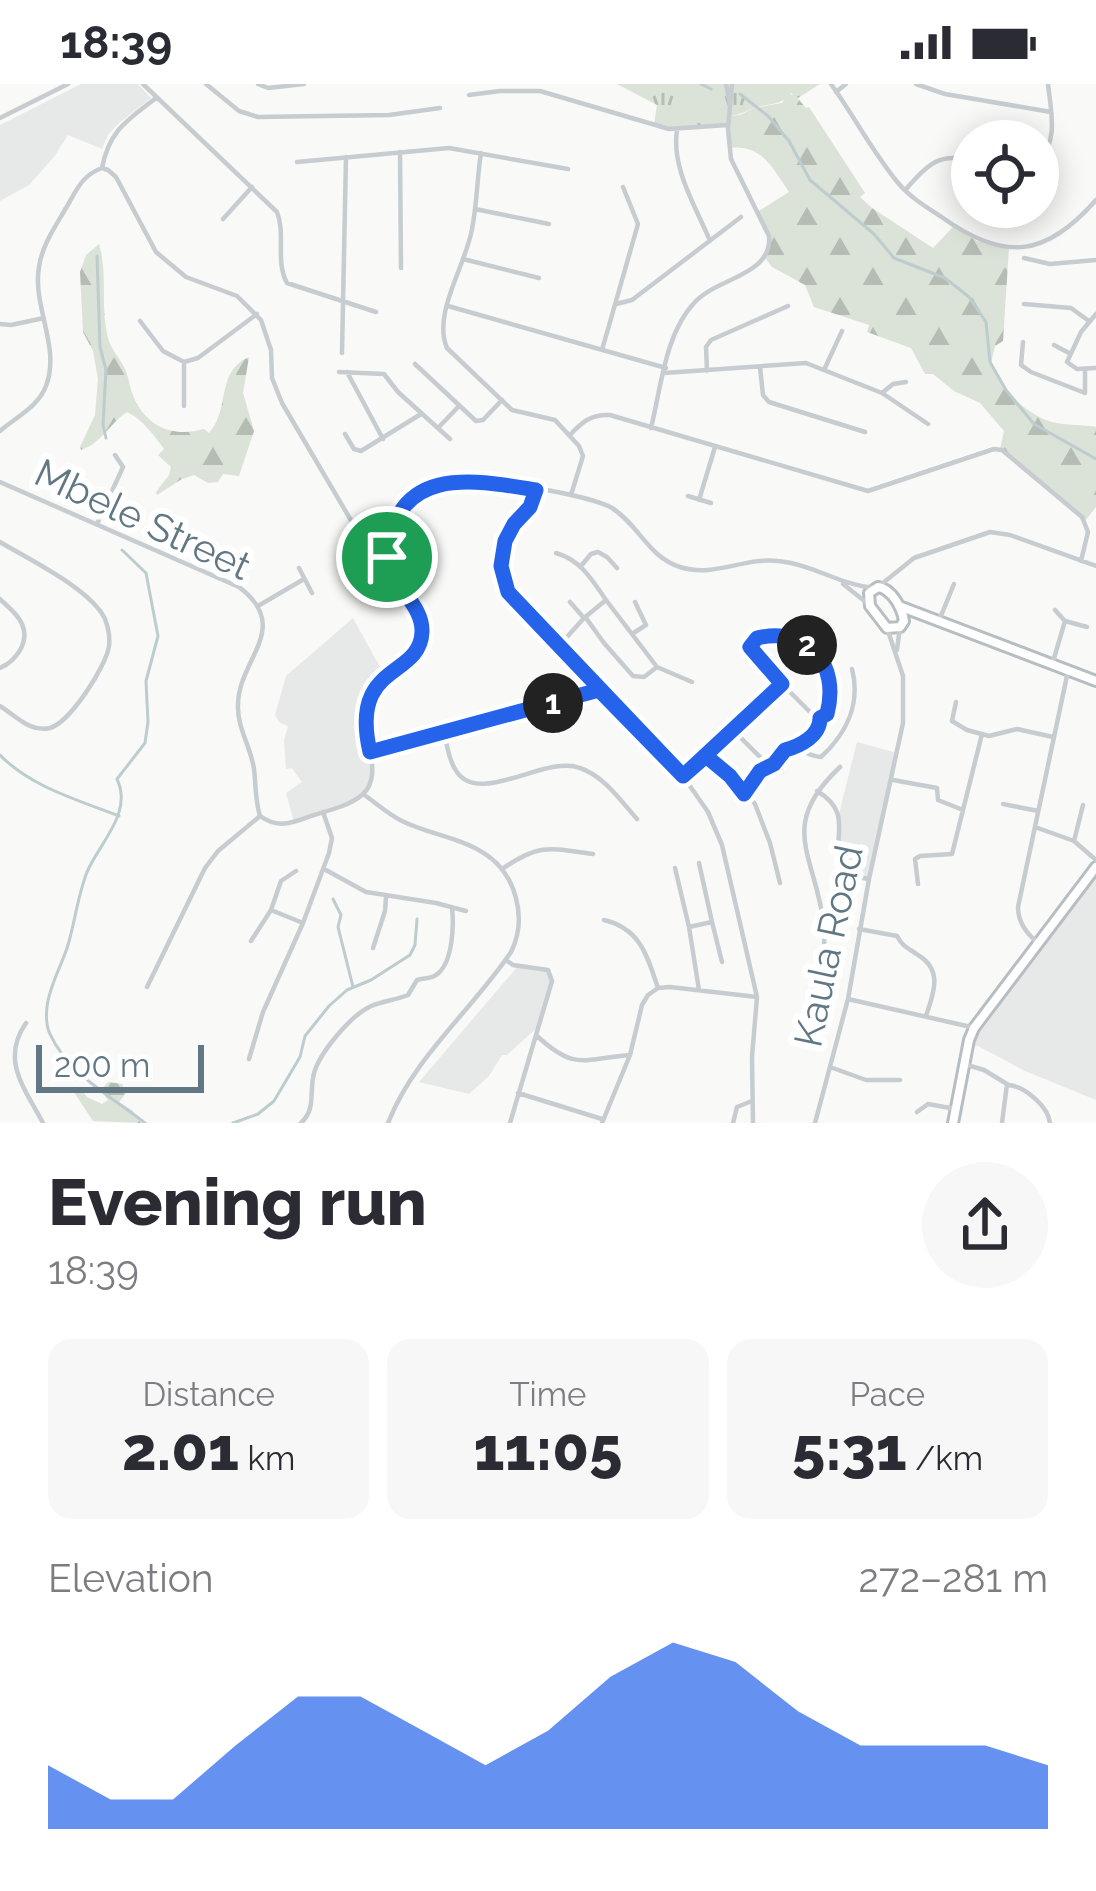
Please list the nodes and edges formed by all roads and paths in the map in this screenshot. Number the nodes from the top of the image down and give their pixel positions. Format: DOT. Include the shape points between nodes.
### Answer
graph roads {
  1 [pos="68,84"];
  2 [pos="143,84"];
  3 [pos="206,84"];
  4 [pos="258,84"];
  5 [pos="304,84"];
  6 [pos="729,84"];
  7 [pos="830,84"];
  8 [pos="846,84"];
  9 [pos="916,84"];
  10 [pos="1048,84"];
  11 [pos="836,92"];
  12 [pos="469,95"];
  13 [pos="156,98"];
  14 [pos="440,108"];
  15 [pos="1051,112"];
  16 [pos="0,118"];
  17 [pos="1051,120"];
  18 [pos="728,125"];
  19 [pos="677,130"];
  20 [pos="400,152"];
  21 [pos="481,153"];
  22 [pos="346,158"];
  23 [pos="951,158"];
  24 [pos="296,162"];
  25 [pos="102,168"];
  26 [pos="568,169"];
  27 [pos="623,187"];
  28 [pos="252,188"];
  29 [pos="905,190"];
  30 [pos="1096,200"];
  31 [pos="475,209"];
  32 [pos="741,217"];
  33 [pos="223,219"];
  34 [pos="549,224"];
  35 [pos="710,241"];
  36 [pos="1024,258"];
  37 [pos="464,259"];
  38 [pos="1096,260"];
  39 [pos="401,268"];
  40 [pos="538,278"];
  41 [pos="344,301"];
  42 [pos="616,304"];
  43 [pos="1024,304"];
  44 [pos="448,306"];
  45 [pos="788,306"];
  46 [pos="376,312"];
  47 [pos="257,314"];
  48 [pos="1096,314"];
  49 [pos="44,319"];
  50 [pos="140,321"];
  51 [pos="1089,321"];
  52 [pos="0,324"];
  53 [pos="842,331"];
  54 [pos="1024,342"];
  55 [pos="1054,344"];
  56 [pos="602,350"];
  57 [pos="1069,352"];
  58 [pos="342,353"];
  59 [pos="184,362"];
  60 [pos="415,364"];
  61 [pos="760,367"];
  62 [pos="1096,368"];
  63 [pos="824,370"];
  64 [pos="1085,370"];
  65 [pos="665,371"];
  66 [pos="707,371"];
  67 [pos="906,382"];
  68 [pos="882,393"];
  69 [pos="1085,394"];
  70 [pos="1096,398"];
  71 [pos="502,400"];
  72 [pos="184,406"];
  73 [pos="459,406"];
  74 [pos="421,414"];
  75 [pos="928,424"];
  76 [pos="651,428"];
  77 [pos="436,429"];
  78 [pos="0,430"];
  79 [pos="866,432"];
  80 [pos="345,434"];
  81 [pos="570,435"];
  82 [pos="383,439"];
  83 [pos="450,440"];
  84 [pos="716,447"];
  85 [pos="116,455"];
  86 [pos="0,482"];
  87 [pos="536,490"];
  88 [pos="571,495"];
  89 [pos="688,496"];
  90 [pos="699,500"];
  91 [pos="711,503"];
  92 [pos="97,524"];
  93 [pos="0,542"];
  94 [pos="556,553"];
  95 [pos="387,557"];
  96 [pos="1081,561"];
  97 [pos="581,566"];
  98 [pos="1096,566"];
  99 [pos="299,568"];
  100 [pos="616,568"];
  101 [pos="896,571"];
  102 [pos="304,579"];
  103 [pos="838,581"];
  104 [pos="954,584"];
  105 [pos="876,588"];
  106 [pos="313,593"];
  107 [pos="890,594"];
  108 [pos="0,599"];
  109 [pos="606,600"];
  110 [pos="569,602"];
  111 [pos="635,602"];
  112 [pos="258,605"];
  113 [pos="870,606"];
  114 [pos="899,606"];
  115 [pos="1055,610"];
  116 [pos="585,618"];
  117 [pos="927,618"];
  118 [pos="1065,620"];
  119 [pos="938,623"];
  120 [pos="901,626"];
  121 [pos="1087,627"];
  122 [pos="887,628"];
  123 [pos="632,634"];
  124 [pos="558,646"];
  125 [pos="896,650"];
  126 [pos="1052,665"];
  127 [pos="657,667"];
  128 [pos="0,668"];
  129 [pos="852,669"];
  130 [pos="1068,671"];
  131 [pos="1096,681"];
  132 [pos="692,682"];
  133 [pos="782,684"];
  134 [pos="599,690"];
  135 [pos="956,702"];
  136 [pos="0,706"];
  137 [pos="820,718"];
  138 [pos="733,730"];
  139 [pos="443,733"];
  140 [pos="982,734"];
  141 [pos="1054,737"];
  142 [pos="798,748"];
  143 [pos="370,752"];
  144 [pos="706,756"];
  145 [pos="769,766"];
  146 [pos="839,766"];
  147 [pos="683,776"];
  148 [pos="891,779"];
  149 [pos="817,790"];
  150 [pos="363,794"];
  151 [pos="744,794"];
  152 [pos="1004,804"];
  153 [pos="1083,805"];
  154 [pos="963,810"];
  155 [pos="1038,811"];
  156 [pos="322,812"];
  157 [pos="260,816"];
  158 [pos="637,819"];
  159 [pos="1035,827"];
  160 [pos="1074,841"];
  161 [pos="593,854"];
  162 [pos="699,863"];
  163 [pos="1096,864"];
  164 [pos="675,868"];
  165 [pos="324,869"];
  166 [pos="502,869"];
  167 [pos="296,871"];
  168 [pos="869,879"];
  169 [pos="779,883"];
  170 [pos="918,884"];
  171 [pos="386,897"];
  172 [pos="452,908"];
  173 [pos="271,910"];
  174 [pos="466,911"];
  175 [pos="604,920"];
  176 [pos="712,922"];
  177 [pos="303,923"];
  178 [pos="689,927"];
  179 [pos="860,929"];
  180 [pos="251,941"];
  181 [pos="1038,943"];
  182 [pos="373,948"];
  183 [pos="506,960"];
  184 [pos="722,962"];
  185 [pos="147,987"];
  186 [pos="658,988"];
  187 [pos="699,990"];
  188 [pos="757,997"];
  189 [pos="848,999"];
  190 [pos="805,1010"];
  191 [pos="926,1016"];
  192 [pos="26,1023"];
  193 [pos="974,1028"];
  194 [pos="536,1035"];
  195 [pos="631,1055"];
  196 [pos="249,1059"];
  197 [pos="964,1064"];
  198 [pos="830,1067"];
  199 [pos="900,1080"];
  200 [pos="1007,1084"];
  201 [pos="518,1093"];
  202 [pos="752,1101"];
  203 [pos="956,1109"];
  204 [pos="917,1112"];
  205 [pos="602,1121"];
  206 [pos="391,1122"];
  207 [pos="43,1123"];
  208 [pos="302,1123"];
  209 [pos="510,1123"];
  210 [pos="734,1123"];
  211 [pos="753,1123"];
  212 [pos="815,1123"];
  213 [pos="953,1123"];
  214 [pos="1002,1123"];
  215 [pos="1050,1123"];
  1 -- 16 [label="street"];
  2 -- 13 [label="street"];
  3 -- 14 [label="street" via="258,117"];
  4 -- 5 [label="street"];
  6 -- 18 [label="street"];
  7 -- 11 [label="street"];
  8 -- 11 [label="street"];
  9 -- 15 [label="street"];
  10 -- 15 [label="street"];
  11 -- 29 [label="street"];
  12 -- 19 [label="street" via="553,93"];
  13 -- 25 [label="street" via="115,132"];
  13 -- 28 [label="street"];
  15 -- 17 [label="street"];
  18 -- 19 [label="street"];
  18 -- 65 [label="street" via="732,163 770,236 769,252 694,303"];
  19 -- 35 [label="street" via="677,156"];
  20 -- 21 [label="street"];
  20 -- 22 [label="street"];
  20 -- 39 [label="street"];
  21 -- 26 [label="street"];
  21 -- 31 [label="street"];
  22 -- 24 [label="street"];
  22 -- 41 [label="street"];
  23 -- 29 [label="street" via="926,166"];
  25 -- 47 [label="street" via="116,177 156,252"];
  25 -- 49 [label="street" via="80,184 44,250"];
  27 -- 42 [label="street" via="638,224"];
  28 -- 33 [label="street"];
  28 -- 41 [label="street" via="280,218 287,283"];
  29 -- 30 [label="street" via="966,235 1003,247 1048,241"];
  31 -- 34 [label="street"];
  31 -- 37 [label="street"];
  32 -- 35 [label="street"];
  35 -- 42 [label="street"];
  36 -- 38 [label="street"];
  37 -- 40 [label="street"];
  37 -- 44 [label="street"];
  41 -- 46 [label="street"];
  41 -- 58 [label="street"];
  42 -- 56 [label="street"];
  43 -- 51 [label="street" via="1071,308"];
  44 -- 56 [label="street"];
  44 -- 71 [label="street" via="444,343"];
  45 -- 66 [label="street" via="711,340"];
  47 -- 59 [label="street"];
  47 -- 95 [label="street" via="283,404 362,539"];
  48 -- 51 [label="street"];
  49 -- 52 [label="street"];
  49 -- 78 [label="street" via="46,386"];
  50 -- 59 [label="street" via="163,351"];
  51 -- 57 [label="street"];
  53 -- 63 [label="street"];
  54 -- 69 [label="street" via="1028,370"];
  55 -- 57 [label="street"];
  56 -- 65 [label="street"];
  57 -- 64 [label="street" via="1069,366"];
  59 -- 72 [label="street"];
  60 -- 73 [label="street"];
  61 -- 63 [label="street"];
  61 -- 66 [label="street"];
  61 -- 79 [label="street" via="769,402"];
  62 -- 64 [label="street"];
  63 -- 68 [label="street"];
  64 -- 69 [label="street"];
  65 -- 66 [label="street"];
  65 -- 76 [label="street"];
  67 -- 68 [label="street"];
  68 -- 75 [label="street"];
  69 -- 70 [label="street"];
  71 -- 73 [label="street" via="481,421"];
  71 -- 81 [label="street" via="516,412 555,420"];
  73 -- 77 [label="street"];
  74 -- 77 [label="street"];
  74 -- 82 [label="street"];
  74 -- 82 [label="street" via="383,374 343,372"];
  76 -- 81 [label="street" via="604,415"];
  76 -- 84 [label="street"];
  77 -- 83 [label="street"];
  80 -- 82 [label="street" via="358,452"];
  81 -- 88 [label="street" via="583,456"];
  84 -- 90 [label="street"];
  84 -- 96 [label="street" via="868,490 1002,450 1082,517 1088,532"];
  85 -- 92 [label="street" via="123,467"];
  86 -- 92 [label="street, Mbele Street"];
  87 -- 88 [label="street"];
  87 -- 95 [label="street" via="469,480 436,485 399,517"];
  87 -- 124 [label="street" via="505,541 502,573 513,598"];
  88 -- 103 [label="street" via="615,510 657,556 682,568 784,561"];
  89 -- 90 [label="street"];
  90 -- 91 [label="street"];
  92 -- 112 [label="street, Mbele Street" via="239,586"];
  93 -- 136 [label="street" via="95,605 109,646 83,696 50,728 28,725"];
  94 -- 97 [label="street"];
  95 -- 143 [label="street" via="422,632 411,657 372,693 364,720"];
  96 -- 98 [label="street"];
  96 -- 101 [label="street" via="990,532"];
  97 -- 100 [label="street" via="598,552"];
  97 -- 109 [label="street"];
  99 -- 102 [label="street"];
  101 -- 105 [label="street"];
  101 -- 107 [label="street"];
  102 -- 106 [label="street"];
  102 -- 112 [label="street"];
  103 -- 105 [label="street"];
  103 -- 113 [label="street"];
  104 -- 119 [label="street"];
  105 -- 107 [label="street"];
  105 -- 113 [label="street"];
  107 -- 114 [label="street"];
  108 -- 128 [label="street" via="23,625 24,639 13,662"];
  109 -- 116 [label="street"];
  109 -- 123 [label="street"];
  110 -- 116 [label="street"];
  111 -- 123 [label="street" via="646,625"];
  112 -- 157 [label="street, Mbele Street" via="262,635 237,711"];
  113 -- 122 [label="street"];
  114 -- 117 [label="street"];
  114 -- 120 [label="street"];
  115 -- 118 [label="street"];
  116 -- 124 [label="street"];
  116 -- 127 [label="street" via="633,676"];
  117 -- 119 [label="street"];
  117 -- 120 [label="street"];
  118 -- 121 [label="street"];
  118 -- 126 [label="street"];
  119 -- 126 [label="street"];
  120 -- 122 [label="street"];
  120 -- 125 [label="street, Kaula Road"];
  122 -- 125 [label="street, Kaula Road"];
  123 -- 127 [label="street"];
  124 -- 134 [label="street"];
  125 -- 148 [label="street, Kaula Road" via="904,705"];
  126 -- 130 [label="street"];
  127 -- 132 [label="street"];
  129 -- 142 [label="street" via="852,710 840,738 820,757"];
  130 -- 131 [label="street"];
  130 -- 141 [label="street"];
  133 -- 137 [label="street"];
  133 -- 137 [label="street" via="753,653 757,638 787,636 815,651 830,681"];
  133 -- 138 [label="street"];
  134 -- 139 [label="street"];
  134 -- 147 [label="street"];
  135 -- 140 [label="street" via="952,721"];
  137 -- 142 [label="street"];
  138 -- 144 [label="street"];
  138 -- 145 [label="street"];
  139 -- 143 [label="street"];
  139 -- 158 [label="street" via="456,772 470,783 575,766"];
  140 -- 141 [label="street" via="1017,729"];
  140 -- 154 [label="street"];
  141 -- 155 [label="street"];
  142 -- 145 [label="street"];
  143 -- 150 [label="street" via="373,774"];
  144 -- 147 [label="street"];
  144 -- 151 [label="street"];
  145 -- 151 [label="street"];
  146 -- 149 [label="street"];
  147 -- 188 [label="street" via="722,845"];
  148 -- 154 [label="street" via="938,788 938,800"];
  148 -- 168 [label="street, Kaula Road"];
  149 -- 168 [label="street" via="838,814 839,869"];
  149 -- 190 [label="street" via="803,842 824,937"];
  150 -- 156 [label="street"];
  150 -- 166 [label="street"];
  151 -- 169 [label="street" via="758,808"];
  152 -- 155 [label="street"];
  153 -- 160 [label="street"];
  154 -- 170 [label="street" via="952,854 915,859"];
  155 -- 159 [label="street"];
  156 -- 157 [label="street" via="283,825"];
  156 -- 165 [label="street" via="332,838"];
  157 -- 185 [label="street" via="213,857"];
  159 -- 160 [label="street"];
  159 -- 181 [label="street" via="1018,912"];
  160 -- 163 [label="street"];
  161 -- 166 [label="street" via="542,848"];
  162 -- 176 [label="street"];
  163 -- 181 [label="street"];
  164 -- 178 [label="street"];
  165 -- 171 [label="street"];
  165 -- 177 [label="street"];
  166 -- 183 [label="street" via="520,914"];
  167 -- 173 [label="street" via="281,881"];
  168 -- 179 [label="street, Kaula Road"];
  171 -- 172 [label="street"];
  171 -- 182 [label="street"];
  172 -- 174 [label="street"];
  172 -- 208 [label="street" via="440,972 343,1028 313,1071"];
  173 -- 177 [label="street"];
  173 -- 180 [label="street"];
  175 -- 186 [label="street" via="640,940"];
  176 -- 178 [label="street"];
  176 -- 184 [label="street"];
  177 -- 196 [label="street"];
  178 -- 187 [label="street"];
  179 -- 189 [label="street, Kaula Road"];
  179 -- 191 [label="street" via="896,936 929,964 936,982"];
  181 -- 193 [label="street"];
  183 -- 194 [label="street" via="551,972"];
  183 -- 206 [label="street" via="415,1072"];
  186 -- 187 [label="street"];
  186 -- 195 [label="street" via="642,1005"];
  187 -- 188 [label="street"];
  188 -- 202 [label="street"];
  189 -- 191 [label="street"];
  189 -- 198 [label="street, Kaula Road"];
  191 -- 193 [label="street"];
  192 -- 207 [label="street" via="16,1040 16,1072"];
  193 -- 197 [label="street"];
  194 -- 195 [label="street" via="567,1059"];
  194 -- 201 [label="street"];
  195 -- 205 [label="street"];
  197 -- 200 [label="street"];
  197 -- 203 [label="street"];
  198 -- 199 [label="street" via="866,1080"];
  198 -- 212 [label="street, Kaula Road"];
  200 -- 214 [label="street"];
  200 -- 215 [label="street" via="1022,1088"];
  201 -- 205 [label="street"];
  201 -- 209 [label="street"];
  202 -- 210 [label="street" via="737,1107"];
  202 -- 211 [label="street"];
  203 -- 204 [label="street" via="928,1104"];
  203 -- 213 [label="street"];
}
